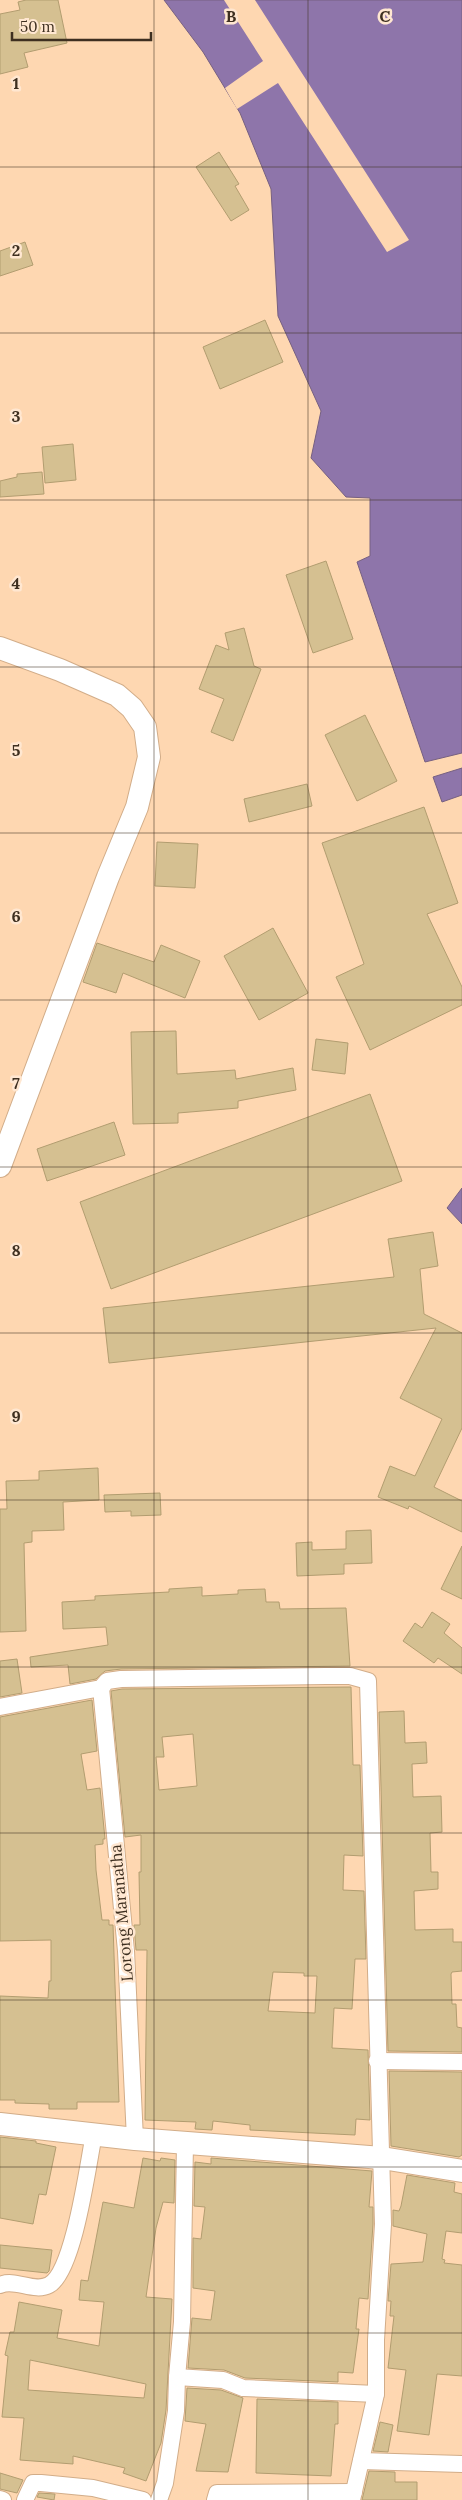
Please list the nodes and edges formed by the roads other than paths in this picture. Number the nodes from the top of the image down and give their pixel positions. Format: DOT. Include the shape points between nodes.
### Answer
graph roads {
  1 [pos="0,648"];
  2 [pos="0,1166"];
  3 [pos="101,1688"];
  4 [pos="0,1707"];
  5 [pos="377,2061"];
  6 [pos="462,2062"];
  7 [pos="0,2124"];
  8 [pos="94,2134"];
  9 [pos="135,2138"];
  10 [pos="185,2142"];
  11 [pos="382,2158"];
  12 [pos="462,2171"];
  13 [pos="0,2285"];
  14 [pos="177,2377"];
  15 [pos="376,2394"];
  16 [pos="361,2461"];
  17 [pos="462,2464"];
  18 [pos="353,2496"];
  19 [pos="25,2500"];
  20 [pos="143,2500"];
  21 [pos="159,2500"];
  22 [pos="215,2500"];
  1 -- 2 [label="street" via="117,696 132,708 145,727 149,758 137,807"];
  3 -- 4 [label="street"];
  3 -- 5 [label="street" via="107,1681 121,1679 350,1676 368,1681"];
  3 -- 9 [label="street, Lorong Maranatha" via="126,1951"];
  5 -- 6 [label="street"];
  5 -- 11 [label="street"];
  7 -- 8 [label="street"];
  8 -- 9 [label="street"];
  8 -- 13 [label="street" via="71,2249 63,2269 56,2280 43,2287"];
  9 -- 10 [label="street"];
  10 -- 11 [label="street"];
  10 -- 14 [label="street" via="182,2322"];
  11 -- 12 [label="street"];
  11 -- 15 [label="street" via="383,2224 376,2331"];
  14 -- 15 [label="street" via="224,2380 243,2388"];
  14 -- 21 [label="street" via="176,2411 165,2483"];
  15 -- 16 [label="street"];
  16 -- 17 [label="street"];
  16 -- 18 [label="street"];
  18 -- 22 [label="street" via="217,2493"];
  19 -- 20 [label="street" via="33,2483 93,2488"];
}
